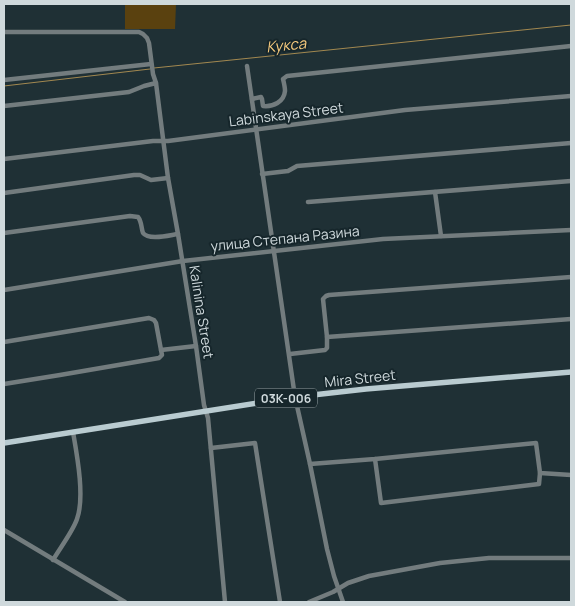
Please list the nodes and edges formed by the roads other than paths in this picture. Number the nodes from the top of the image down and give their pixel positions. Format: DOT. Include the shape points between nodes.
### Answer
graph roads {
  1 [pos="4,32"];
  2 [pos="571,46"];
  3 [pos="152,65"];
  4 [pos="247,66"];
  5 [pos="4,80"];
  6 [pos="156,83"];
  7 [pos="571,96"];
  8 [pos="252,100"];
  9 [pos="4,106"];
  10 [pos="256,129"];
  11 [pos="163,141"];
  12 [pos="571,143"];
  13 [pos="4,159"];
  14 [pos="262,174"];
  15 [pos="168,178"];
  16 [pos="571,181"];
  17 [pos="435,192"];
  18 [pos="4,193"];
  19 [pos="308,202"];
  20 [pos="571,230"];
  21 [pos="4,233"];
  22 [pos="178,234"];
  23 [pos="441,236"];
  24 [pos="274,251"];
  25 [pos="183,261"];
  26 [pos="571,277"];
  27 [pos="4,290"];
  28 [pos="571,319"];
  29 [pos="327,337"];
  30 [pos="4,342"];
  31 [pos="196,346"];
  32 [pos="161,350"];
  33 [pos="290,354"];
  34 [pos="571,372"];
  35 [pos="4,384"];
  36 [pos="295,397"];
  37 [pos="206,411"];
  38 [pos="73,432"];
  39 [pos="4,443"];
  40 [pos="211,448"];
  41 [pos="375,460"];
  42 [pos="310,464"];
  43 [pos="540,473"];
  44 [pos="571,475"];
  45 [pos="4,530"];
  46 [pos="571,558"];
  47 [pos="53,560"];
  48 [pos="338,589"];
  49 [pos="125,602"];
  50 [pos="225,602"];
  51 [pos="280,602"];
  52 [pos="309,602"];
  53 [pos="343,602"];
  1 -- 3 [label="street, Kalinina Street" via="139,32 147,38"];
  2 -- 8 [label="street" via="287,76 284,95 275,105 264,106 261,97"];
  3 -- 5 [label="street"];
  3 -- 6 [label="street, Kalinina Street"];
  4 -- 8 [label="street"];
  6 -- 9 [label="street" via="129,92"];
  6 -- 11 [label="street, Kalinina Street"];
  7 -- 10 [label="street, Labinskaya Street" via="405,110"];
  8 -- 10 [label="street"];
  10 -- 11 [label="street, Labinskaya Street"];
  10 -- 14 [label="street"];
  11 -- 13 [label="street, Labinskaya Street"];
  11 -- 15 [label="street, Kalinina Street"];
  12 -- 14 [label="street" via="296,166 288,171"];
  14 -- 24 [label="street"];
  15 -- 18 [label="street" via="151,180 134,175"];
  15 -- 22 [label="street, Kalinina Street"];
  16 -- 17 [label="street"];
  17 -- 19 [label="street"];
  17 -- 23 [label="street"];
  20 -- 23 [label="street, улица Степана Разина"];
  21 -- 22 [label="street" via="130,216 138,217 147,236"];
  22 -- 25 [label="street, Kalinina Street"];
  23 -- 24 [label="street, улица Степана Разина"];
  24 -- 25 [label="street, улица Степана Разина"];
  24 -- 33 [label="street"];
  25 -- 27 [label="street, улица Степана Разина"];
  25 -- 31 [label="street, Kalinina Street"];
  26 -- 29 [label="street" via="329,295 324,299"];
  28 -- 29 [label="street"];
  29 -- 33 [label="street" via="325,350"];
  30 -- 32 [label="street" via="148,318 156,323"];
  31 -- 32 [label="street"];
  31 -- 37 [label="street, Kalinina Street"];
  32 -- 35 [label="street" via="159,358"];
  33 -- 36 [label="street"];
  34 -- 36 [label="main road, Mira Street / 03К-006" via="366,388"];
  36 -- 37 [label="main road, Mira Street / 03К-006"];
  36 -- 42 [label="street"];
  37 -- 38 [label="main road, Mira Street / 03К-006"];
  37 -- 40 [label="street, Kalinina Street"];
  38 -- 39 [label="main road, Mira Street / 03К-006"];
  38 -- 47 [label="street" via="80,478 80,509"];
  40 -- 50 [label="street, Kalinina Street"];
  40 -- 51 [label="street" via="255,443"];
  41 -- 42 [label="street"];
  41 -- 43 [label="street" via="536,443"];
  41 -- 43 [label="street" via="381,503 540,484"];
  42 -- 48 [label="street"];
  43 -- 44 [label="street"];
  45 -- 47 [label="street"];
  46 -- 48 [label="street" via="489,558 440,562 369,576"];
  47 -- 49 [label="street"];
  48 -- 52 [label="street"];
  48 -- 53 [label="street"];
}
